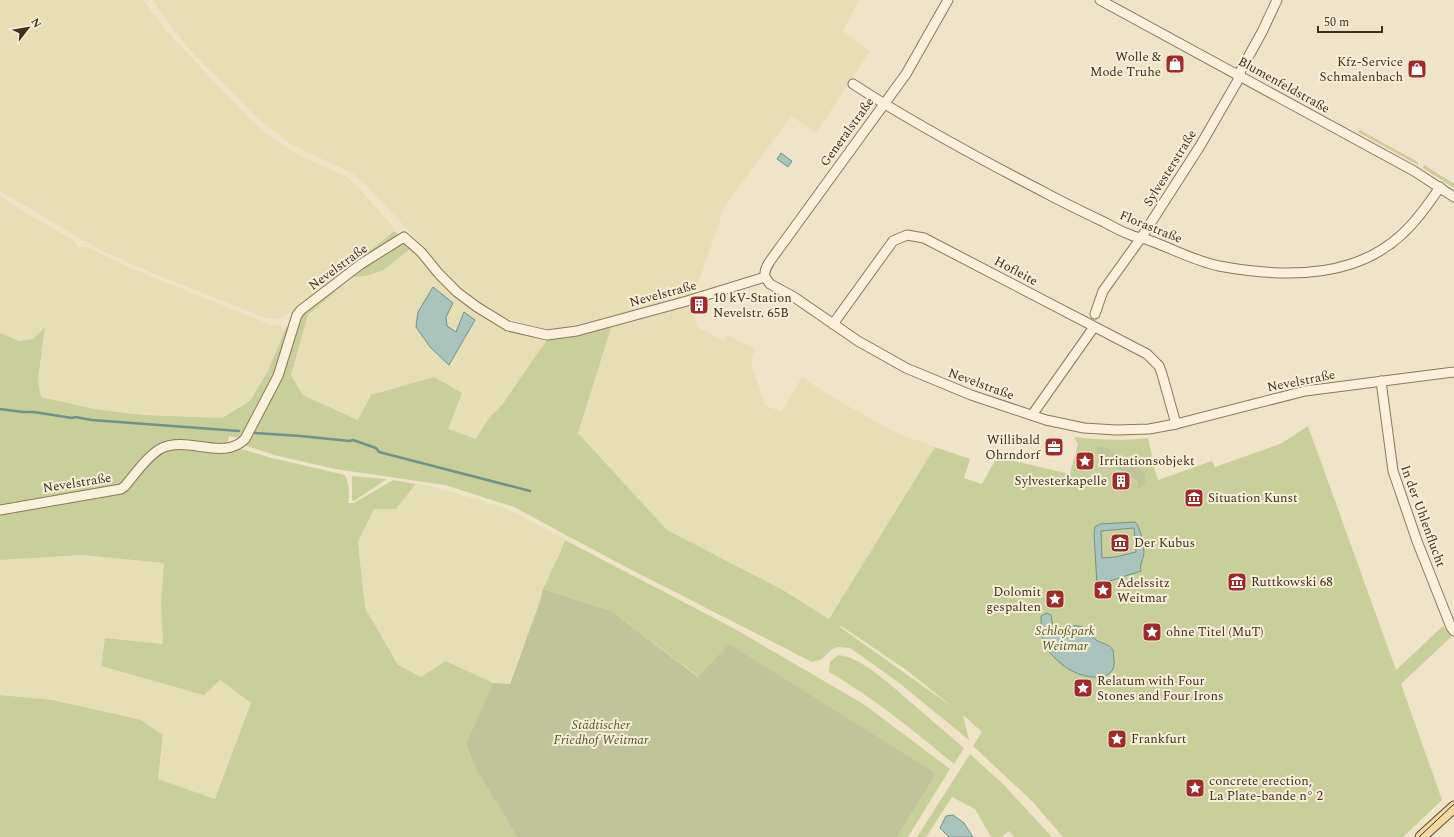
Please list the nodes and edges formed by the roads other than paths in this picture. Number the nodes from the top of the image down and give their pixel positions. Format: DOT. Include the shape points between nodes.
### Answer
graph roads {
  1 [pos="948,0"];
  2 [pos="1100,0"];
  3 [pos="1277,0"];
  4 [pos="1239,75"];
  5 [pos="853,84"];
  6 [pos="885,103"];
  7 [pos="1440,187"];
  8 [pos="1454,197"];
  9 [pos="1141,238"];
  10 [pos="765,277"];
  11 [pos="1095,314"];
  12 [pos="833,324"];
  13 [pos="1094,327"];
  14 [pos="1454,372"];
  15 [pos="1381,381"];
  16 [pos="1032,415"];
  17 [pos="1176,424"];
  18 [pos="0,510"];
  19 [pos="1453,627"];
  20 [pos="1454,807"];
  21 [pos="1422,837"];
  1 -- 6 [label="street, Generalstraße" via="906,73"];
  2 -- 4 [label="street, Blumenfeldstraße" via="1118,5"];
  3 -- 4 [label="street, Sylvesterstraße"];
  4 -- 7 [label="street, Blumenfeldstraße"];
  4 -- 9 [label="street, Sylvesterstraße" via="1238,81 1200,146"];
  5 -- 6 [label="street, Florastraße"];
  6 -- 9 [label="street, Florastraße" via="1074,208"];
  6 -- 10 [label="street, Generalstraße" via="766,267"];
  7 -- 8 [label="street, Blumenfeldstraße"];
  7 -- 9 [label="street, Florastraße" via="1421,216 1394,241 1360,261 1324,271 1276,273 1218,265"];
  9 -- 11 [label="street, Sylvesterstraße" via="1103,291"];
  10 -- 12 [label="street, Nevelstraße" via="770,284"];
  10 -- 18 [label="street, Nevelstraße" via="584,329 547,335 508,326 477,307 457,292 404,237 361,264 297,315 278,376 241,443 228,448 180,444 167,446 153,454 121,489"];
  12 -- 13 [label="street, Hofleite" via="889,245 898,238 909,235 924,238"];
  12 -- 16 [label="street, Nevelstraße" via="906,368 971,395"];
  13 -- 16 [label="street"];
  13 -- 17 [label="street, Hofleite" via="1154,359 1162,374"];
  14 -- 15 [label="street, Nevelstraße"];
  15 -- 17 [label="street, Nevelstraße" via="1305,390"];
  15 -- 19 [label="street, In der Uhlenflucht" via="1393,471 1417,540"];
  16 -- 17 [label="street, Nevelstraße" via="1068,425 1100,430 1149,429"];
  20 -- 21 [label="main road"];
}
